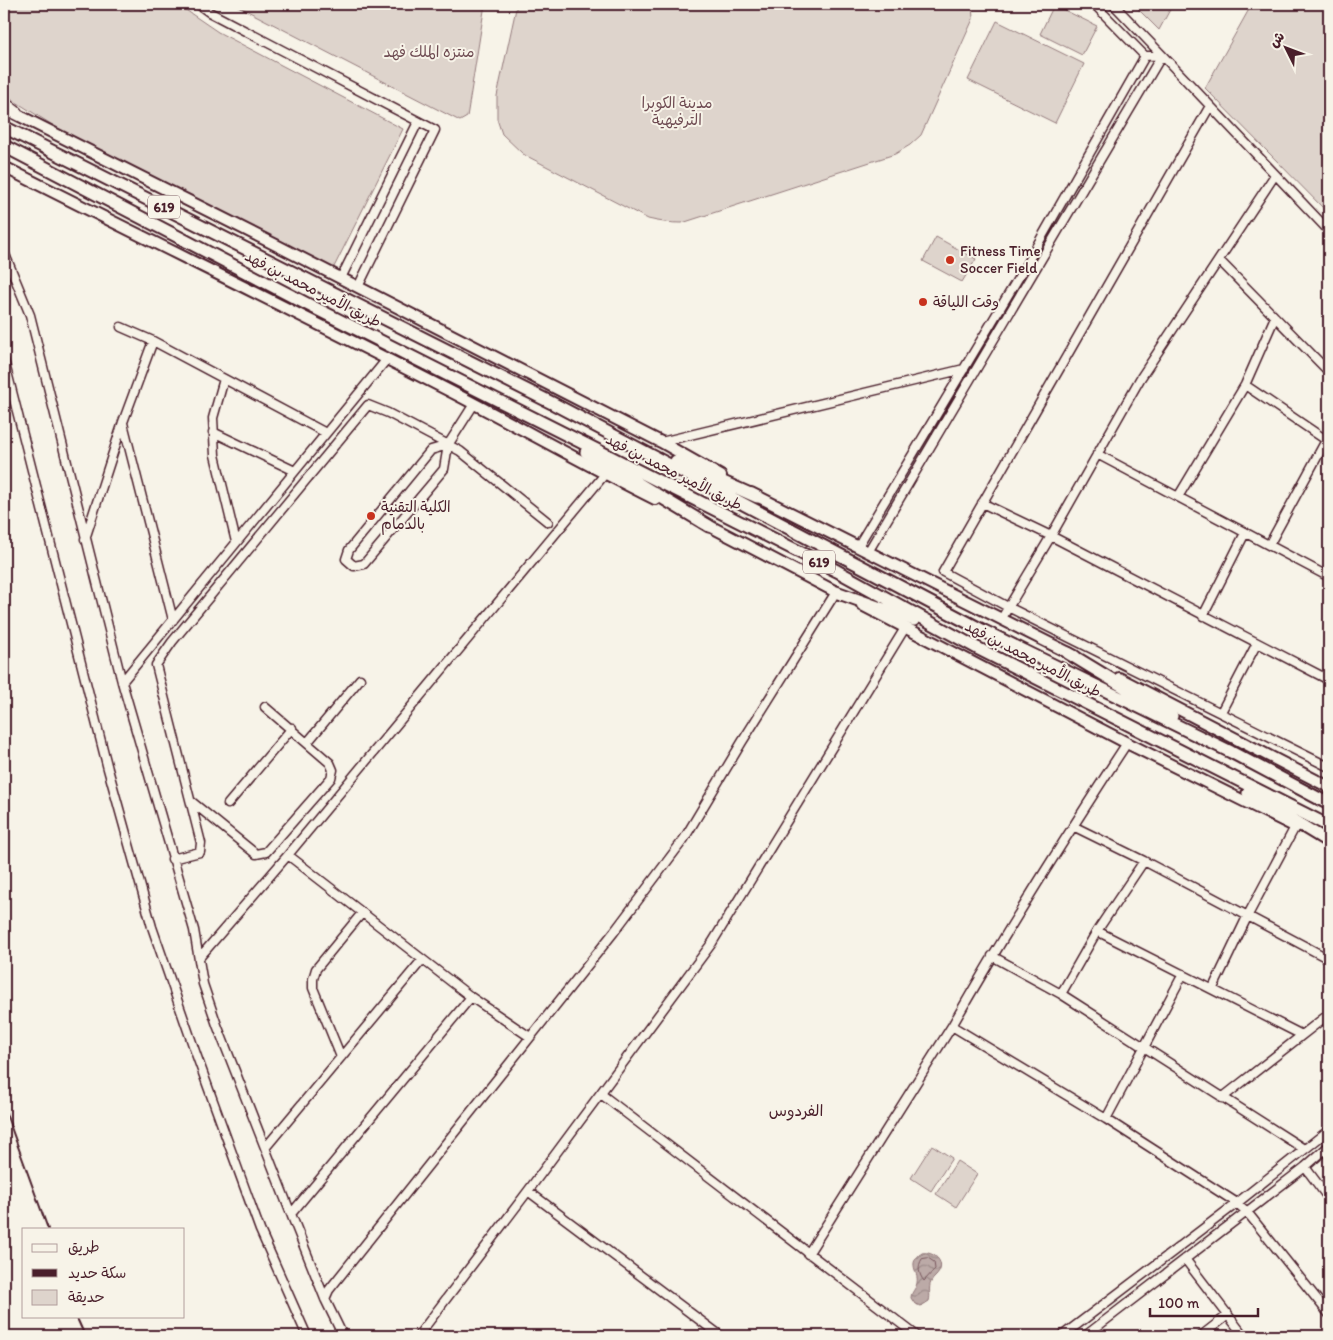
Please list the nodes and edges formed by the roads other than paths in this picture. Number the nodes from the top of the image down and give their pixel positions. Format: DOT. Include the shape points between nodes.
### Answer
graph roads {
  1 [pos="198,4"];
  2 [pos="1094,4"];
  3 [pos="1113,4"];
  4 [pos="1162,55"];
  5 [pos="1145,56"];
  6 [pos="4,101"];
  7 [pos="1210,106"];
  8 [pos="4,108"];
  9 [pos="31,122"];
  10 [pos="418,122"];
  11 [pos="4,127"];
  12 [pos="4,146"];
  13 [pos="4,167"];
  14 [pos="1276,175"];
  15 [pos="1329,231"];
  16 [pos="4,252"];
  17 [pos="1219,260"];
  18 [pos="341,278"];
  19 [pos="358,287"];
  20 [pos="1275,317"];
  21 [pos="121,327"];
  22 [pos="154,341"];
  23 [pos="387,359"];
  24 [pos="4,360"];
  25 [pos="963,369"];
  26 [pos="976,369"];
  27 [pos="1329,372"];
  28 [pos="224,379"];
  29 [pos="1245,385"];
  30 [pos="501,402"];
  31 [pos="474,404"];
  32 [pos="552,404"];
  33 [pos="123,422"];
  34 [pos="213,432"];
  35 [pos="326,433"];
  36 [pos="1327,438"];
  37 [pos="661,442"];
  38 [pos="448,445"];
  39 [pos="1097,454"];
  40 [pos="295,471"];
  41 [pos="605,474"];
  42 [pos="757,497"];
  43 [pos="1178,497"];
  44 [pos="982,503"];
  45 [pos="548,522"];
  46 [pos="710,526"];
  47 [pos="1245,533"];
  48 [pos="1052,536"];
  49 [pos="85,539"];
  50 [pos="236,542"];
  51 [pos="1269,545"];
  52 [pos="858,546"];
  53 [pos="868,552"];
  54 [pos="1329,577"];
  55 [pos="836,592"];
  56 [pos="1008,607"];
  57 [pos="1203,616"];
  58 [pos="1002,618"];
  59 [pos="173,620"];
  60 [pos="905,628"];
  61 [pos="1257,643"];
  62 [pos="977,648"];
  63 [pos="1068,653"];
  64 [pos="360,679"];
  65 [pos="1329,680"];
  66 [pos="122,682"];
  67 [pos="265,707"];
  68 [pos="1221,712"];
  69 [pos="292,728"];
  70 [pos="1145,733"];
  71 [pos="307,743"];
  72 [pos="1127,743"];
  73 [pos="1231,752"];
  74 [pos="1329,768"];
  75 [pos="1329,787"];
  76 [pos="192,802"];
  77 [pos="228,804"];
  78 [pos="1329,804"];
  79 [pos="1073,826"];
  80 [pos="1329,826"];
  81 [pos="1295,827"];
  82 [pos="1329,843"];
  83 [pos="288,855"];
  84 [pos="172,859"];
  85 [pos="1144,860"];
  86 [pos="362,913"];
  87 [pos="1248,915"];
  88 [pos="1097,931"];
  89 [pos="992,956"];
  90 [pos="199,958"];
  91 [pos="1329,958"];
  92 [pos="422,960"];
  93 [pos="1183,974"];
  94 [pos="1213,988"];
  95 [pos="1061,994"];
  96 [pos="471,997"];
  97 [pos="1329,1014"];
  98 [pos="952,1026"];
  99 [pos="1302,1035"];
  100 [pos="530,1037"];
  101 [pos="1145,1048"];
  102 [pos="341,1057"];
  103 [pos="601,1094"];
  104 [pos="1222,1098"];
  105 [pos="1106,1119"];
  106 [pos="1329,1130"];
  107 [pos="1329,1146"];
  108 [pos="266,1147"];
  109 [pos="1304,1149"];
  110 [pos="1305,1167"];
  111 [pos="528,1191"];
  112 [pos="1329,1200"];
  113 [pos="1237,1203"];
  114 [pos="1247,1212"];
  115 [pos="291,1214"];
  116 [pos="808,1254"];
  117 [pos="1185,1260"];
  118 [pos="325,1299"];
  119 [pos="1329,1314"];
  120 [pos="1228,1315"];
  121 [pos="307,1336"];
  122 [pos="343,1336"];
  123 [pos="418,1336"];
  124 [pos="721,1336"];
  125 [pos="917,1336"];
  126 [pos="1062,1336"];
  127 [pos="1086,1336"];
  128 [pos="1201,1336"];
  129 [pos="1244,1336"];
  1 -- 10 [label="street"];
  2 -- 5 [label="street"];
  3 -- 4 [label="street"];
  4 -- 5 [label="street"];
  4 -- 7 [label="street"];
  4 -- 26 [label="street"];
  5 -- 25 [label="street"];
  6 -- 9 [label="street"];
  7 -- 14 [label="street"];
  7 -- 44 [label="street"];
  8 -- 9 [label="main road"];
  9 -- 18 [label="main road"];
  10 -- 18 [label="street"];
  10 -- 19 [label="street" via="435,130"];
  11 -- 32 [label="highway, طريق الأمير محمد بن فهد / 619"];
  12 -- 30 [label="highway, طريق الأمير محمد بن فهد / 619"];
  13 -- 23 [label="main road"];
  14 -- 15 [label="street"];
  14 -- 17 [label="street"];
  16 -- 49 [label="street" via="30,315"];
  17 -- 20 [label="street"];
  17 -- 39 [label="street" via="1140,379"];
  18 -- 19 [label="main road"];
  19 -- 37 [label="main road"];
  20 -- 27 [label="street"];
  20 -- 29 [label="street"];
  21 -- 22 [label="street"];
  22 -- 28 [label="street"];
  22 -- 33 [label="street"];
  23 -- 31 [label="main road"];
  23 -- 35 [label="street"];
  24 -- 121 [label="street" via="108,769 152,927 260,1230"];
  25 -- 26 [label="street"];
  25 -- 37 [label="street"];
  25 -- 52 [label="street"];
  26 -- 53 [label="street"];
  28 -- 34 [label="street" via="213,418"];
  28 -- 35 [label="street"];
  29 -- 36 [label="street"];
  29 -- 43 [label="street"];
  30 -- 46 [label="highway"];
  30 -- 62 [label="highway, طريق الأمير محمد بن فهد / 619" via="837,571"];
  31 -- 38 [label="street"];
  31 -- 41 [label="main road"];
  32 -- 42 [label="highway"];
  32 -- 73 [label="highway, طريق الأمير محمد بن فهد / 619" via="984,631"];
  33 -- 49 [label="street"];
  33 -- 59 [label="street"];
  34 -- 40 [label="street"];
  34 -- 50 [label="street" via="214,455"];
  35 -- 40 [label="street"];
  36 -- 51 [label="street"];
  37 -- 42 [label="main road"];
  38 -- 38 [label="street" via="431,450 349,550 346,559 354,566 364,564 444,468"];
  38 -- 45 [label="street" via="460,451"];
  38 -- 76 [label="street" via="368,405 156,665"];
  39 -- 43 [label="street"];
  39 -- 48 [label="street"];
  40 -- 50 [label="street"];
  41 -- 46 [label="main road"];
  41 -- 83 [label="street"];
  42 -- 52 [label="main road"];
  43 -- 47 [label="street"];
  44 -- 48 [label="street"];
  44 -- 56 [label="street" via="943,572"];
  46 -- 55 [label="main road"];
  47 -- 51 [label="street"];
  47 -- 57 [label="street"];
  48 -- 56 [label="street"];
  48 -- 57 [label="street"];
  49 -- 66 [label="street"];
  50 -- 59 [label="street"];
  51 -- 54 [label="street"];
  52 -- 53 [label="main road"];
  53 -- 58 [label="main road"];
  55 -- 60 [label="main road"];
  55 -- 62 [label="highway" via="900,614"];
  55 -- 100 [label="street" via="684,839"];
  56 -- 58 [label="street"];
  56 -- 68 [label="street"];
  57 -- 61 [label="street"];
  58 -- 63 [label="main road"];
  59 -- 66 [label="street"];
  60 -- 72 [label="main road"];
  60 -- 103 [label="street" via="712,943"];
  61 -- 65 [label="street"];
  61 -- 68 [label="street"];
  62 -- 70 [label="highway, طريق الأمير محمد بن فهد / 619"];
  63 -- 73 [label="highway"];
  63 -- 75 [label="main road"];
  64 -- 71 [label="street"];
  66 -- 84 [label="street"];
  67 -- 69 [label="street"];
  68 -- 74 [label="street"];
  69 -- 71 [label="street"];
  69 -- 77 [label="street"];
  70 -- 80 [label="highway, طريق الأمير محمد بن فهد / 619"];
  70 -- 82 [label="highway"];
  71 -- 76 [label="street" via="330,763 333,770 331,778 266,852 256,854"];
  72 -- 79 [label="street"];
  72 -- 81 [label="main road"];
  73 -- 78 [label="highway, طريق الأمير محمد بن فهد / 619"];
  76 -- 84 [label="street" via="200,852"];
  79 -- 85 [label="street"];
  79 -- 89 [label="street"];
  81 -- 82 [label="main road"];
  81 -- 87 [label="street"];
  83 -- 86 [label="street"];
  83 -- 90 [label="street"];
  84 -- 90 [label="street" via="194,930"];
  85 -- 87 [label="street"];
  85 -- 88 [label="street"];
  86 -- 92 [label="street"];
  86 -- 102 [label="street" via="316,969 313,979 313,988"];
  87 -- 91 [label="street"];
  87 -- 94 [label="street"];
  88 -- 93 [label="street"];
  88 -- 95 [label="street"];
  89 -- 95 [label="street"];
  89 -- 98 [label="street"];
  90 -- 108 [label="street" via="203,984 217,1025"];
  92 -- 96 [label="street"];
  92 -- 102 [label="street"];
  93 -- 94 [label="street"];
  93 -- 101 [label="street"];
  94 -- 99 [label="street"];
  95 -- 101 [label="street"];
  96 -- 100 [label="street"];
  96 -- 115 [label="street"];
  97 -- 99 [label="street"];
  98 -- 105 [label="street"];
  98 -- 116 [label="street"];
  99 -- 104 [label="street"];
  100 -- 118 [label="street"];
  101 -- 104 [label="street"];
  101 -- 105 [label="street"];
  102 -- 108 [label="street"];
  103 -- 111 [label="street"];
  103 -- 116 [label="street"];
  104 -- 109 [label="street"];
  105 -- 113 [label="street"];
  106 -- 109 [label="street"];
  107 -- 110 [label="street"];
  108 -- 115 [label="street"];
  109 -- 113 [label="street"];
  110 -- 112 [label="street"];
  110 -- 114 [label="street"];
  111 -- 123 [label="street"];
  111 -- 124 [label="street"];
  113 -- 114 [label="street"];
  113 -- 126 [label="street"];
  114 -- 117 [label="street"];
  114 -- 119 [label="street"];
  115 -- 118 [label="street"];
  116 -- 125 [label="street"];
  117 -- 120 [label="street"];
  117 -- 127 [label="street"];
  118 -- 122 [label="street"];
  120 -- 128 [label="street"];
  120 -- 129 [label="street"];
}
